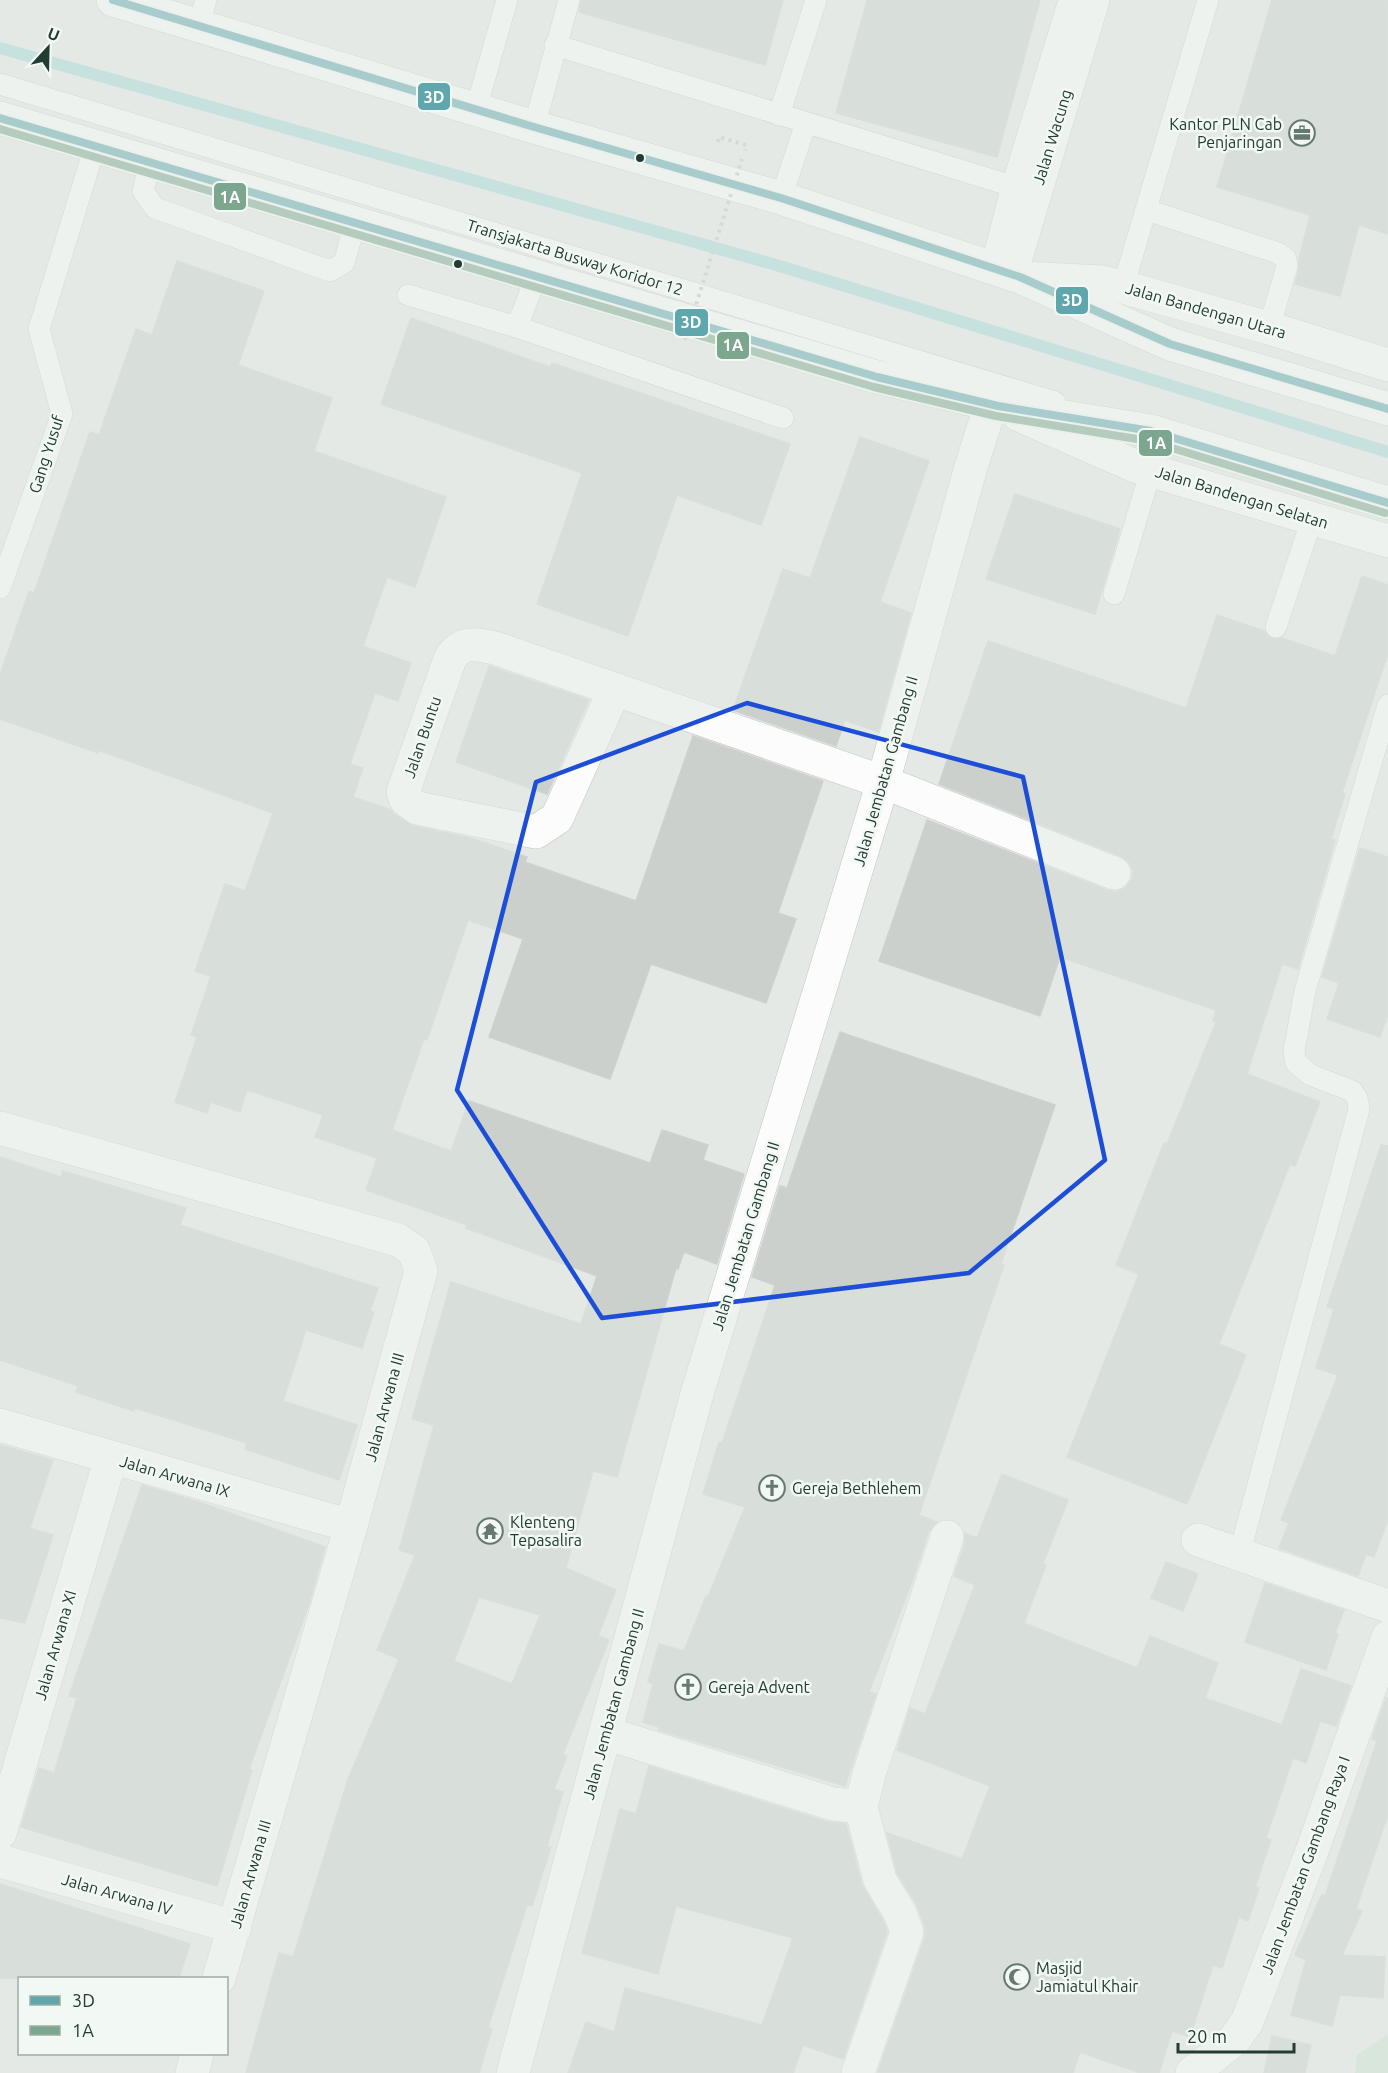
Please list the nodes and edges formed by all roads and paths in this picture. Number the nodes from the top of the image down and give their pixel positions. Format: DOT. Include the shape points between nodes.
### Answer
graph roads {
  1 [pos="113,0"];
  2 [pos="507,0"];
  3 [pos="569,0"];
  4 [pos="816,0"];
  5 [pos="1069,0"];
  6 [pos="1093,0"];
  7 [pos="1208,0"];
  8 [pos="202,13"];
  9 [pos="555,45"];
  10 [pos="0,84"];
  11 [pos="476,109"];
  12 [pos="779,114"];
  13 [pos="0,118"];
  14 [pos="806,123"];
  15 [pos="534,126"];
  16 [pos="95,146"];
  17 [pos="742,159"];
  18 [pos="150,162"];
  19 [pos="1012,186"];
  20 [pos="781,198"];
  21 [pos="1147,210"];
  22 [pos="355,223"];
  23 [pos="1007,273"];
  24 [pos="536,277"];
  25 [pos="1123,287"];
  26 [pos="408,295"];
  27 [pos="517,327"];
  28 [pos="1269,328"];
  29 [pos="685,340"];
  30 [pos="1386,359"];
  31 [pos="994,405"];
  32 [pos="1388,410"];
  33 [pos="783,418"];
  34 [pos="1150,431"];
  35 [pos="1151,470"];
  36 [pos="1388,503"];
  37 [pos="1312,519"];
  38 [pos="1388,541"];
  39 [pos="0,588"];
  40 [pos="1114,594"];
  41 [pos="1276,627"];
  42 [pos="615,689"];
  43 [pos="1388,705"];
  44 [pos="884,782"];
  45 [pos="1114,873"];
  46 [pos="0,1128"];
  47 [pos="0,1425"];
  48 [pos="111,1457"];
  49 [pos="351,1526"];
  50 [pos="947,1537"];
  51 [pos="1198,1540"];
  52 [pos="1239,1555"];
  53 [pos="1388,1606"];
  54 [pos="1388,1636"];
  55 [pos="605,1733"];
  56 [pos="861,1807"];
  57 [pos="0,1833"];
  58 [pos="0,1860"];
  59 [pos="235,1927"];
  60 [pos="219,1977"];
  61 [pos="197,2055"];
  62 [pos="192,2073"];
  63 [pos="513,2073"];
  64 [pos="858,2073"];
  65 [pos="1192,2073"];
  1 -- 8 [label="street, Jalan Bandengan Utara"];
  2 -- 11 [label="lane"];
  3 -- 9 [label="lane"];
  4 -- 12 [label="lane"];
  5 -- 19 [label="lane"];
  6 -- 23 [label="street, Jalan Wacung"];
  7 -- 21 [label="lane"];
  8 -- 11 [label="street, Jalan Bandengan Utara"];
  9 -- 12 [label="lane"];
  9 -- 15 [label="lane"];
  10 -- 34 [label="lane, Transjakarta Busway Koridor 12"];
  11 -- 15 [label="street, Jalan Bandengan Utara"];
  12 -- 14 [label="lane"];
  13 -- 16 [label="street, Jalan Bandengan Selatan"];
  14 -- 19 [label="lane"];
  14 -- 20 [label="lane"];
  15 -- 20 [label="street, Jalan Bandengan Utara"];
  16 -- 18 [label="street, Jalan Bandengan Selatan"];
  16 -- 39 [label="lane, Gang Yusuf" via="39,329 62,414"];
  17 -- 29 [label="path, bridge"];
  18 -- 22 [label="street, Jalan Bandengan Selatan"];
  18 -- 22 [label="lane" via="143,191 155,208 330,271 345,263"];
  19 -- 23 [label="lane"];
  20 -- 23 [label="street, Jalan Bandengan Utara"];
  21 -- 25 [label="lane"];
  21 -- 28 [label="lane" via="1286,259"];
  22 -- 24 [label="street, Jalan Bandengan Selatan"];
  23 -- 25 [label="street, Jalan Bandengan Utara"];
  23 -- 32 [label="street, Jalan Bandengan Utara" via="1170,344"];
  24 -- 27 [label="lane"];
  24 -- 31 [label="street, Jalan Bandengan Selatan" via="877,377"];
  25 -- 28 [label="street, Jalan Bandengan Utara"];
  26 -- 27 [label="lane"];
  27 -- 33 [label="lane"];
  28 -- 30 [label="street, Jalan Bandengan Utara"];
  31 -- 34 [label="street, Jalan Bandengan Selatan"];
  31 -- 35 [label="street, Jalan Bandengan Selatan"];
  31 -- 44 [label="street, Jalan Jembatan Gambang II" via="971,467"];
  34 -- 36 [label="street, Jalan Bandengan Selatan"];
  35 -- 37 [label="street, Jalan Bandengan Selatan"];
  35 -- 40 [label="lane"];
  37 -- 38 [label="street, Jalan Bandengan Selatan"];
  37 -- 41 [label="lane"];
  42 -- 42 [label="street, Jalan Buntu" via="495,648 477,645 455,649 403,792 406,800 417,808 536,832 557,819"];
  42 -- 44 [label="street, Jalan Buntu"];
  43 -- 52 [label="lane" via="1305,991 1294,1051 1296,1063 1311,1075 1352,1091 1359,1109"];
  44 -- 45 [label="street, Jalan Buntu"];
  44 -- 55 [label="street, Jalan Jembatan Gambang II" via="697,1394"];
  46 -- 49 [label="street, Jalan Arwana III" via="398,1240 414,1251 421,1271"];
  47 -- 48 [label="street, Jalan Arwana IX"];
  48 -- 49 [label="street, Jalan Arwana IX"];
  48 -- 57 [label="street, Jalan Arwana XI"];
  49 -- 59 [label="street, Jalan Arwana III"];
  50 -- 56 [label="street"];
  51 -- 52 [label="street"];
  52 -- 53 [label="street"];
  54 -- 65 [label="street, Jalan Jembatan Gambang Raya I" via="1246,2022 1234,2040"];
  55 -- 56 [label="street" via="833,1804"];
  55 -- 63 [label="street, Jalan Jembatan Gambang II"];
  56 -- 64 [label="street" via="880,1880 907,1932"];
  58 -- 59 [label="street, Jalan Arwana IV"];
  59 -- 60 [label="street, Jalan Arwana III"];
  61 -- 62 [label="street"];
}
